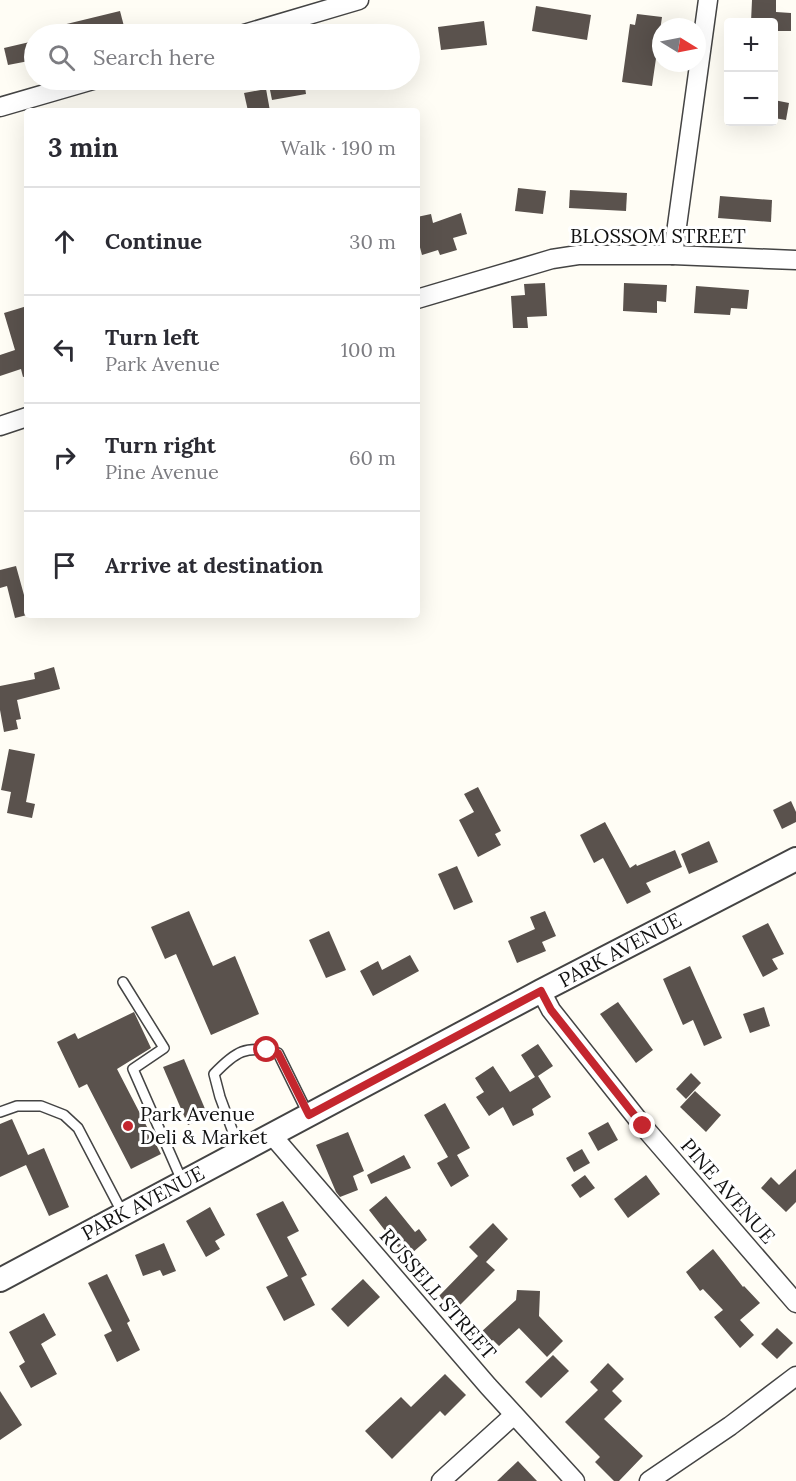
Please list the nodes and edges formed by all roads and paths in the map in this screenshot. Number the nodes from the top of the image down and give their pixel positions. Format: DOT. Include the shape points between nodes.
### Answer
graph roads {
  1 [pos="359,0"];
  2 [pos="708,0"];
  3 [pos="278,24"];
  4 [pos="59,90"];
  5 [pos="0,107"];
  6 [pos="673,255"];
  7 [pos="796,261"];
  8 [pos="420,297"];
  9 [pos="24,418"];
  10 [pos="0,426"];
  11 [pos="796,859"];
  12 [pos="123,982"];
  13 [pos="541,991"];
  14 [pos="0,1112"];
  15 [pos="309,1115"];
  16 [pos="271,1134"];
  17 [pos="240,1151"];
  18 [pos="183,1183"];
  19 [pos="123,1214"];
  20 [pos="0,1280"];
  21 [pos="796,1303"];
  22 [pos="796,1376"];
  23 [pos="514,1415"];
  24 [pos="441,1481"];
  25 [pos="575,1481"];
  26 [pos="649,1481"];
  1 -- 3 [label="street"];
  2 -- 6 [label="street"];
  4 -- 5 [label="street"];
  6 -- 7 [label="street, BLOSSOM STREET"];
  6 -- 8 [label="street, BLOSSOM STREET" via="578,255 552,259"];
  9 -- 10 [label="street"];
  11 -- 13 [label="street, PARK AVENUE"];
  12 -- 18 [label="lane" via="165,1048 133,1069"];
  13 -- 15 [label="street, PARK AVENUE"];
  13 -- 21 [label="street, PINE AVENUE" via="551,1010 643,1126"];
  14 -- 19 [label="lane" via="17,1106 41,1107 64,1115 78,1128"];
  15 -- 16 [label="street, PARK AVENUE"];
  15 -- 17 [label="lane" via="278,1053 247,1048 229,1058 214,1074"];
  16 -- 17 [label="street, PARK AVENUE"];
  16 -- 23 [label="street, RUSSELL STREET"];
  17 -- 18 [label="street, PARK AVENUE"];
  18 -- 19 [label="street, PARK AVENUE"];
  19 -- 20 [label="street, PARK AVENUE"];
  22 -- 26 [label="street"];
  23 -- 24 [label="street"];
  23 -- 25 [label="street, RUSSELL STREET"];
}
